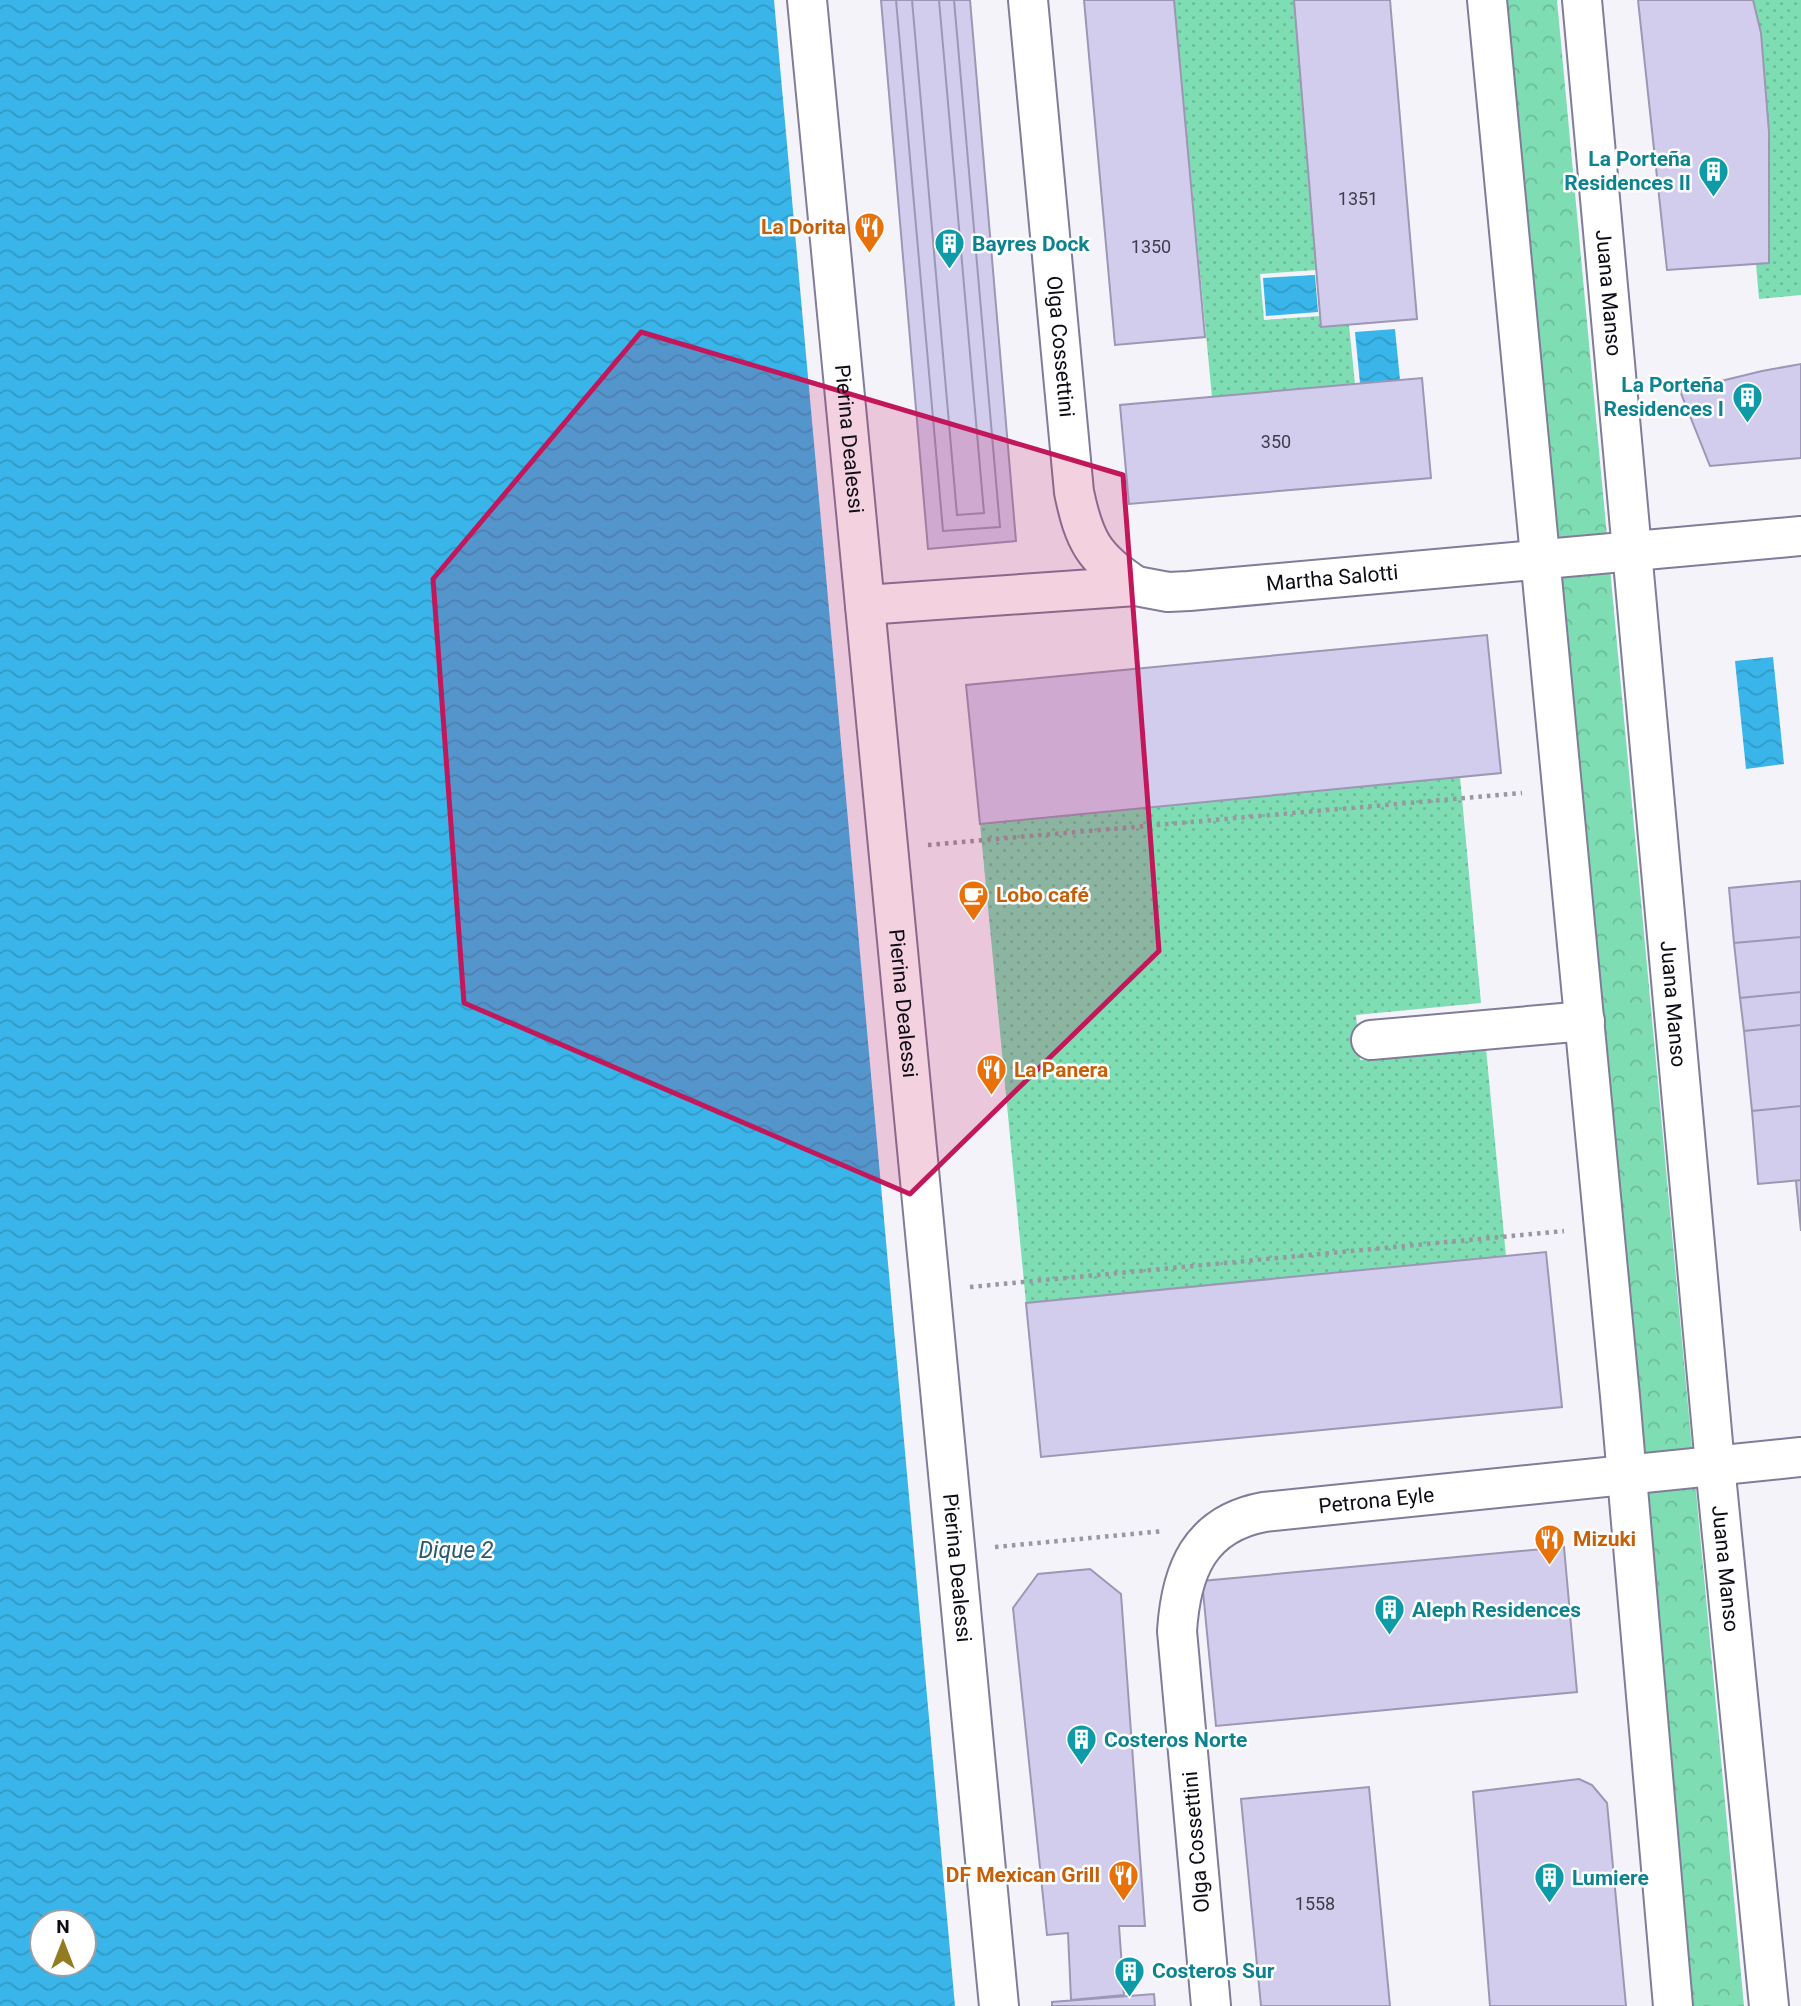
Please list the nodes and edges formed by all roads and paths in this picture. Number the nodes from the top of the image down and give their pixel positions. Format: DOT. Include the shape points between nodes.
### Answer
graph roads {
  1 [pos="807,0"];
  2 [pos="1028,0"];
  3 [pos="1487,0"];
  4 [pos="1582,0"];
  5 [pos="1801,536"];
  6 [pos="1631,552"];
  7 [pos="1541,560"];
  8 [pos="1136,586"];
  9 [pos="865,605"];
  10 [pos="1562,789"];
  11 [pos="889,849"];
  12 [pos="1584,1021"];
  13 [pos="1371,1040"];
  14 [pos="1604,1227"];
  15 [pos="931,1291"];
  16 [pos="1801,1457"];
  17 [pos="1715,1465"];
  18 [pos="1627,1474"];
  19 [pos="1224,1526"];
  20 [pos="955,1551"];
  21 [pos="999,2006"];
  22 [pos="1211,2006"];
  23 [pos="1673,2006"];
  24 [pos="1769,2006"];
  1 -- 9 [label="street, Pierina Dealessi"];
  2 -- 8 [label="street, Olga Cossettini" via="1074,492 1091,545 1103,562"];
  3 -- 7 [label="street"];
  4 -- 6 [label="street, Juana Manso"];
  5 -- 6 [label="street, Martha Salotti"];
  6 -- 7 [label="street, Martha Salotti"];
  6 -- 17 [label="street, Juana Manso"];
  7 -- 8 [label="street, Martha Salotti" via="1168,592"];
  7 -- 10 [label="street"];
  8 -- 9 [label="street, Martha Salotti"];
  9 -- 11 [label="street, Pierina Dealessi"];
  10 -- 11 [label="path"];
  10 -- 12 [label="street"];
  11 -- 15 [label="street, Pierina Dealessi"];
  12 -- 13 [label="street"];
  12 -- 14 [label="street"];
  14 -- 15 [label="path"];
  14 -- 18 [label="street"];
  15 -- 20 [label="street, Pierina Dealessi"];
  16 -- 17 [label="street, Petrona Eyle"];
  17 -- 18 [label="street, Petrona Eyle"];
  17 -- 24 [label="street, Juana Manso"];
  18 -- 19 [label="street, Petrona Eyle" via="1264,1512"];
  18 -- 23 [label="street"];
  19 -- 20 [label="path"];
  19 -- 22 [label="street, Olga Cossettini" via="1200,1548 1193,1562 1177,1631"];
  20 -- 21 [label="street, Pierina Dealessi"];
}
